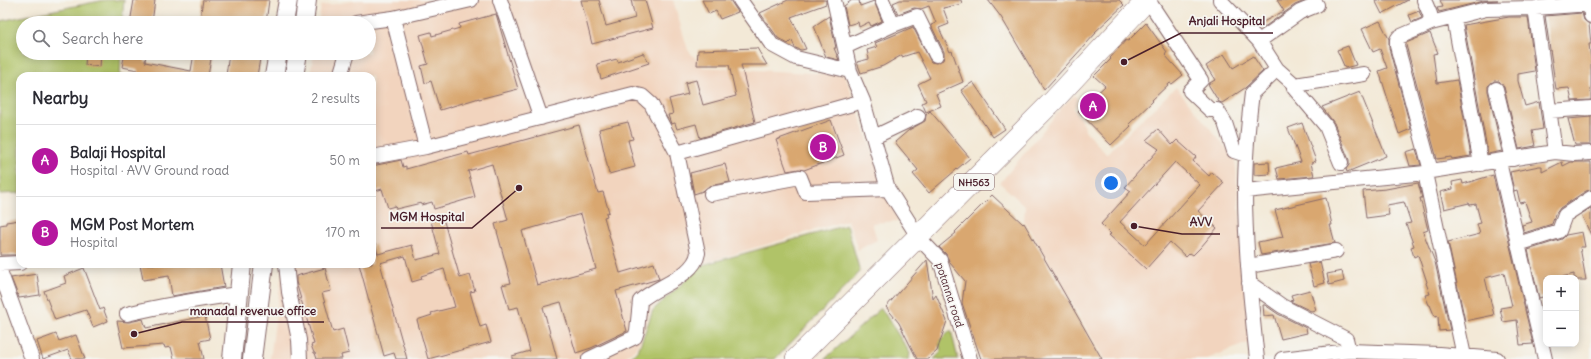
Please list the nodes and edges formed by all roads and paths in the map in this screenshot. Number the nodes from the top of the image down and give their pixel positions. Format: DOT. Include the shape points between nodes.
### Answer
graph roads {
  1 [pos="288,0"];
  2 [pos="308,0"];
  3 [pos="471,0"];
  4 [pos="500,0"];
  5 [pos="740,0"];
  6 [pos="834,0"];
  7 [pos="882,0"];
  8 [pos="1220,0"];
  9 [pos="1424,0"];
  10 [pos="1144,1"];
  11 [pos="1485,4"];
  12 [pos="1317,5"];
  13 [pos="1540,5"];
  14 [pos="1591,8"];
  15 [pos="285,16"];
  16 [pos="305,16"];
  17 [pos="393,18"];
  18 [pos="1454,18"];
  19 [pos="376,20"];
  20 [pos="1431,23"];
  21 [pos="893,26"];
  22 [pos="1260,41"];
  23 [pos="845,47"];
  24 [pos="936,55"];
  25 [pos="277,60"];
  26 [pos="297,60"];
  27 [pos="345,60"];
  28 [pos="1277,69"];
  29 [pos="850,71"];
  30 [pos="275,72"];
  31 [pos="295,72"];
  32 [pos="341,72"];
  33 [pos="1364,74"];
  34 [pos="1295,85"];
  35 [pos="1496,89"];
  36 [pos="863,101"];
  37 [pos="1591,108"];
  38 [pos="1550,111"];
  39 [pos="918,116"];
  40 [pos="541,118"];
  41 [pos="874,137"];
  42 [pos="426,147"];
  43 [pos="1555,152"];
  44 [pos="678,153"];
  45 [pos="1591,153"];
  46 [pos="1246,155"];
  47 [pos="376,156"];
  48 [pos="1506,160"];
  49 [pos="1341,163"];
  50 [pos="1481,164"];
  51 [pos="1428,172"];
  52 [pos="888,189"];
  53 [pos="1245,191"];
  54 [pos="711,194"];
  55 [pos="1591,198"];
  56 [pos="919,238"];
  57 [pos="1518,244"];
  58 [pos="1336,251"];
  59 [pos="16,263"];
  60 [pos="0,264"];
  61 [pos="1248,266"];
  62 [pos="241,268"];
  63 [pos="263,268"];
  64 [pos="286,268"];
  65 [pos="0,271"];
  66 [pos="1250,283"];
  67 [pos="238,294"];
  68 [pos="127,314"];
  69 [pos="1349,351"];
  70 [pos="1439,356"];
  71 [pos="1464,356"];
  72 [pos="32,359"];
  73 [pos="232,359"];
  74 [pos="252,359"];
  75 [pos="300,359"];
  76 [pos="589,359"];
  77 [pos="796,359"];
  78 [pos="970,359"];
  79 [pos="1257,359"];
  80 [pos="1282,359"];
  81 [pos="1497,359"];
  82 [pos="1546,359"];
  1 -- 15 [label="main road"];
  2 -- 16 [label="main road"];
  3 -- 17 [label="street"];
  4 -- 40 [label="street"];
  5 -- 29 [label="street" via="772,45 796,58"];
  6 -- 23 [label="street, potanna road"];
  7 -- 21 [label="street"];
  8 -- 22 [label="street"];
  9 -- 20 [label="street"];
  10 -- 46 [label="street" via="1202,80 1190,91 1210,110 1217,110 1225,123 1234,151"];
  10 -- 56 [label="highway, NH563" via="1054,100"];
  11 -- 13 [label="street"];
  11 -- 18 [label="street"];
  12 -- 22 [label="street" via="1300,12"];
  13 -- 14 [label="street"];
  13 -- 38 [label="street"];
  17 -- 19 [label="street"];
  17 -- 42 [label="street"];
  18 -- 20 [label="street"];
  18 -- 50 [label="street"];
  20 -- 51 [label="street" via="1402,35 1397,40"];
  21 -- 23 [label="street"];
  21 -- 24 [label="street" via="917,16"];
  22 -- 28 [label="street"];
  23 -- 29 [label="street, potanna road"];
  25 -- 30 [label="main road"];
  26 -- 31 [label="main road"];
  27 -- 32 [label="street"];
  28 -- 34 [label="street"];
  28 -- 46 [label="street" via="1252,93"];
  29 -- 36 [label="street, potanna road"];
  33 -- 34 [label="street"];
  34 -- 49 [label="street" via="1294,88 1326,126"];
  35 -- 48 [label="street"];
  36 -- 41 [label="street, potanna road"];
  36 -- 44 [label="street"];
  37 -- 38 [label="street"];
  38 -- 43 [label="street"];
  39 -- 41 [label="street"];
  40 -- 42 [label="street"];
  40 -- 44 [label="street" via="633,94 642,96 652,104"];
  41 -- 52 [label="street, potanna road"];
  42 -- 47 [label="street"];
  43 -- 45 [label="street"];
  43 -- 48 [label="street"];
  44 -- 76 [label="street" via="698,253 697,259 683,275 640,301 638,331 635,337"];
  46 -- 53 [label="street"];
  48 -- 50 [label="street"];
  48 -- 57 [label="street"];
  50 -- 51 [label="street"];
  51 -- 53 [label="street"];
  51 -- 71 [label="street"];
  52 -- 54 [label="street" via="806,192 800,177"];
  52 -- 56 [label="street, potanna road"];
  53 -- 61 [label="street"];
  55 -- 57 [label="street" via="1565,216 1559,231"];
  56 -- 77 [label="highway, NH563"];
  56 -- 78 [label="street, potanna road" via="940,260"];
  57 -- 82 [label="street"];
  58 -- 61 [label="street"];
  59 -- 60 [label="street"];
  61 -- 66 [label="street"];
  62 -- 67 [label="main road"];
  63 -- 74 [label="main road"];
  64 -- 75 [label="street"];
  65 -- 72 [label="street"];
  66 -- 69 [label="street" via="1282,306 1346,339"];
  66 -- 79 [label="street"];
  67 -- 68 [label="street" via="191,300"];
  67 -- 73 [label="main road"];
  69 -- 70 [label="street"];
  69 -- 80 [label="street"];
  70 -- 71 [label="street"];
  71 -- 81 [label="street"];
}
